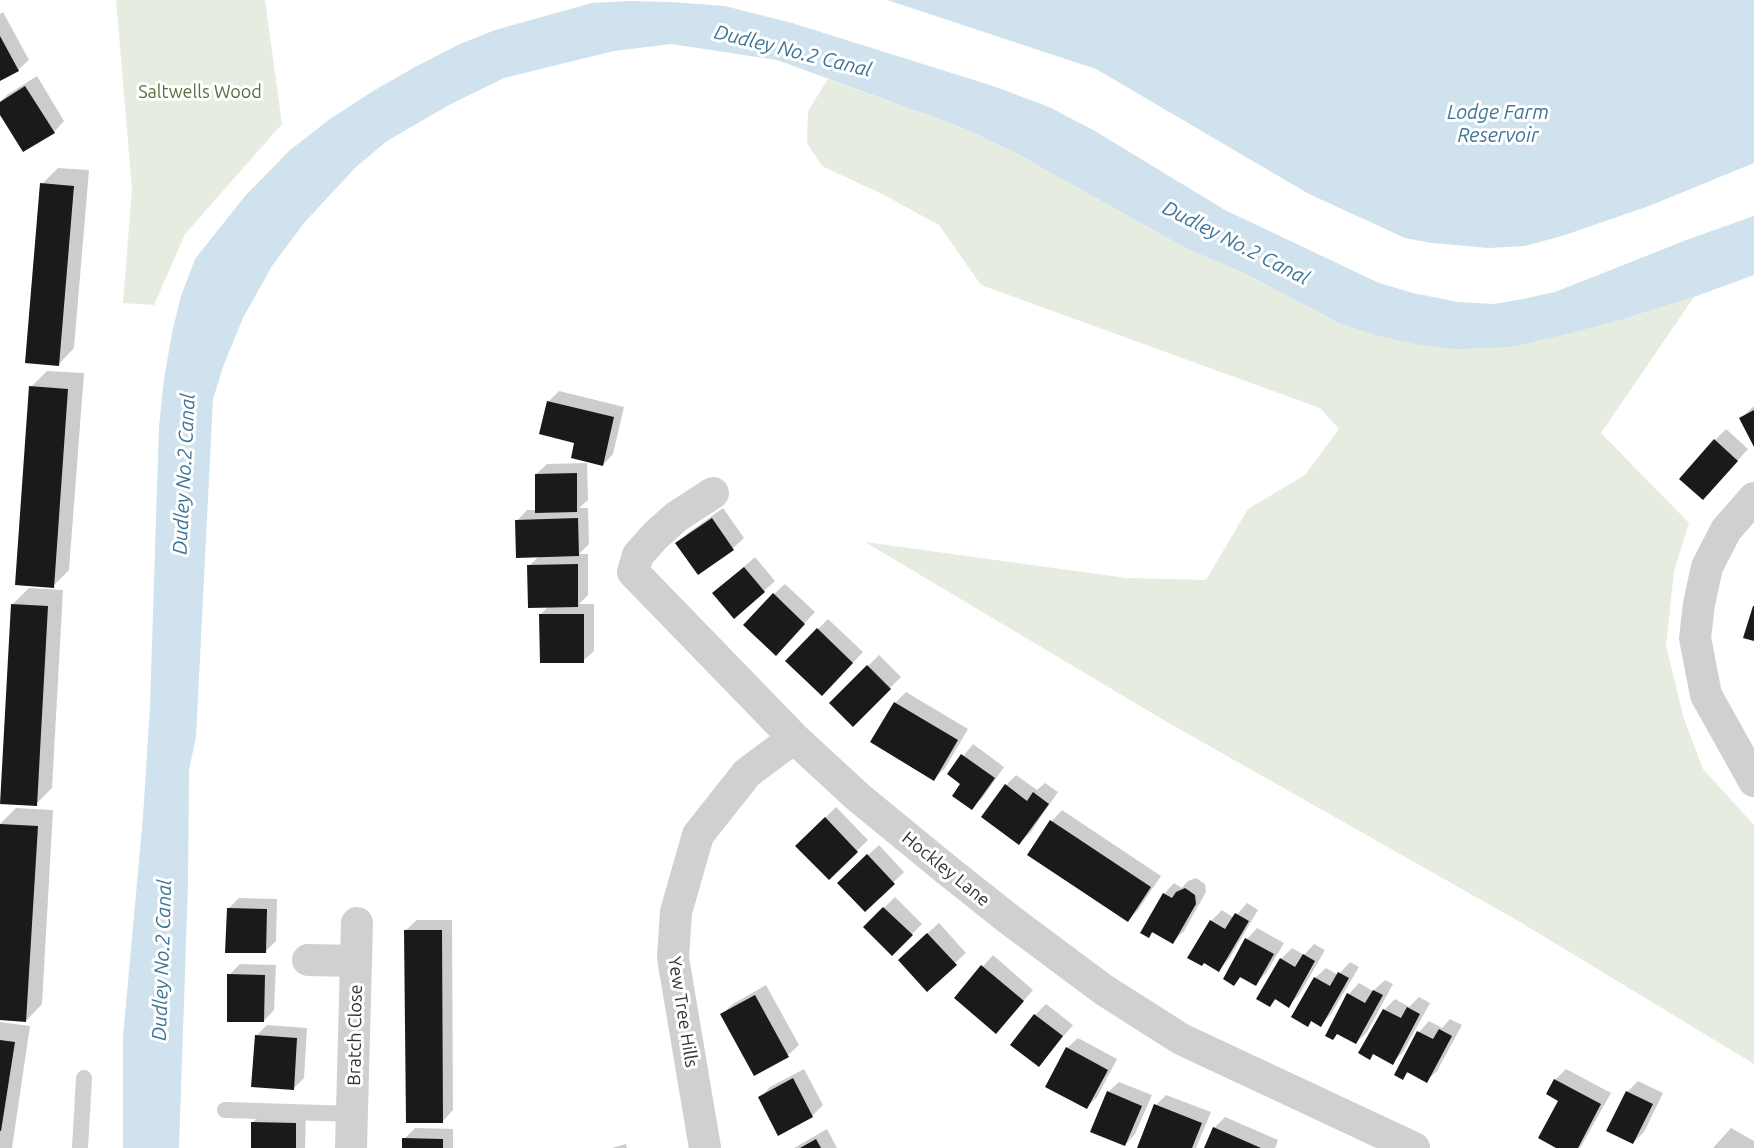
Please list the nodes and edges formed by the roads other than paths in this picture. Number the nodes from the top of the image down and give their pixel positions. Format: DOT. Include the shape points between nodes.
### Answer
graph roads {
  1 [pos="713,493"];
  2 [pos="1754,498"];
  3 [pos="794,738"];
  4 [pos="1754,781"];
  5 [pos="357,922"];
  6 [pos="308,960"];
  7 [pos="356,961"];
  8 [pos="84,1078"];
  9 [pos="225,1110"];
  10 [pos="354,1114"];
  11 [pos="80,1148"];
  12 [pos="351,1148"];
  13 [pos="705,1148"];
  14 [pos="1414,1148"];
  1 -- 3 [label="street, Hockley Lane" via="656,535 638,555 633,572"];
  2 -- 4 [label="street" via="1726,530 1707,567 1695,638 1706,695"];
  3 -- 13 [label="street, Yew Tree Hills" via="747,773 698,835 676,912 673,958"];
  3 -- 14 [label="street, Hockley Lane" via="947,870 1104,990 1181,1039"];
  5 -- 7 [label="street, Bratch Close"];
  6 -- 7 [label="street"];
  7 -- 10 [label="street, Bratch Close"];
  8 -- 11 [label="lane"];
  9 -- 10 [label="lane"];
  10 -- 12 [label="street, Bratch Close"];
}
